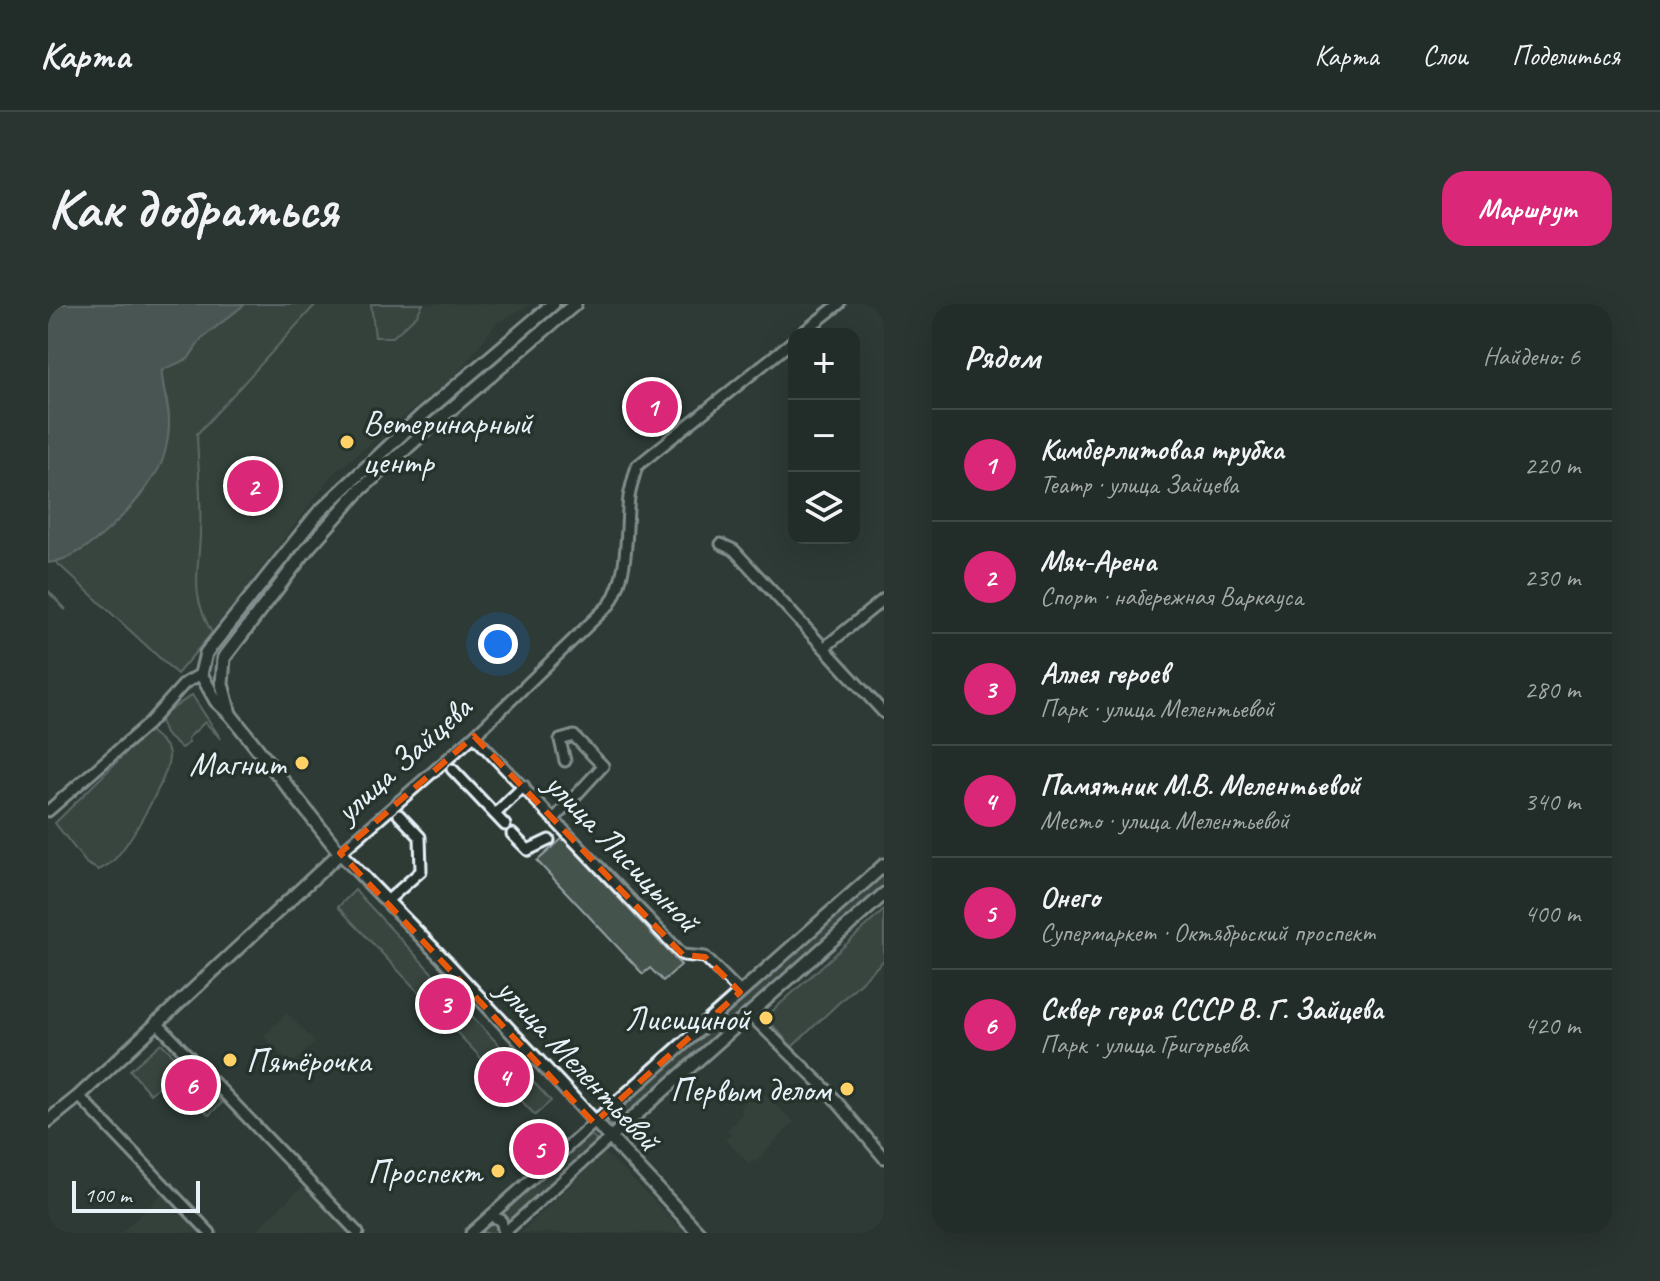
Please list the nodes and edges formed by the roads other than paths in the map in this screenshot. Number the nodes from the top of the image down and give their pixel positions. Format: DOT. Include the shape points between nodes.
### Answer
graph roads {
  1 [pos="553,304"];
  2 [pos="575,304"];
  3 [pos="839,304"];
  4 [pos="809,328"];
  5 [pos="519,333"];
  6 [pos="527,344"];
  7 [pos="788,345"];
  8 [pos="500,358"];
  9 [pos="721,544"];
  10 [pos="884,599"];
  11 [pos="825,647"];
  12 [pos="202,668"];
  13 [pos="221,670"];
  14 [pos="884,713"];
  15 [pos="230,714"];
  16 [pos="474,736"];
  17 [pos="565,761"];
  18 [pos="452,769"];
  19 [pos="524,786"];
  20 [pos="48,811"];
  21 [pos="495,814"];
  22 [pos="399,815"];
  23 [pos="555,818"];
  24 [pos="505,825"];
  25 [pos="512,834"];
  26 [pos="549,840"];
  27 [pos="340,853"];
  28 [pos="884,865"];
  29 [pos="861,886"];
  30 [pos="880,898"];
  31 [pos="387,901"];
  32 [pos="778,960"];
  33 [pos="790,976"];
  34 [pos="740,992"];
  35 [pos="749,1014"];
  36 [pos="156,1022"];
  37 [pos="681,1047"];
  38 [pos="695,1062"];
  39 [pos="79,1096"];
  40 [pos="48,1121"];
  41 [pos="594,1123"];
  42 [pos="609,1139"];
  43 [pos="884,1158"];
  44 [pos="491,1216"];
  45 [pos="210,1233"];
  46 [pos="358,1233"];
  47 [pos="471,1233"];
  48 [pos="504,1233"];
  49 [pos="699,1233"];
  1 -- 5 [label="main road"];
  2 -- 6 [label="main road"];
  3 -- 4 [label="street"];
  5 -- 6 [label="main road"];
  5 -- 8 [label="main road"];
  6 -- 8 [label="main road"];
  7 -- 16 [label="street, улица Зайцева" via="637,466 629,497 628,541 610,604"];
  8 -- 12 [label="main road" via="421,416 318,513 206,653"];
  8 -- 13 [label="main road" via="333,518 224,658"];
  9 -- 11 [label="street" via="734,550"];
  10 -- 11 [label="street"];
  11 -- 14 [label="street"];
  12 -- 13 [label="main road" via="212,678"];
  12 -- 15 [label="main road, улица Мелентьевой" via="209,691"];
  12 -- 20 [label="street" via="148,724"];
  13 -- 15 [label="main road"];
  15 -- 27 [label="main road, улица Мелентьевой"];
  16 -- 19 [label="street, улица Лисицыной"];
  16 -- 27 [label="street, улица Зайцева"];
  17 -- 23 [label="street" via="560,740 574,736 603,766"];
  18 -- 21 [label="street"];
  19 -- 21 [label="street"];
  19 -- 23 [label="street, улица Лисицыной"];
  21 -- 24 [label="street"];
  22 -- 31 [label="street" via="420,837 421,871"];
  23 -- 34 [label="street, улица Лисицыной" via="683,955 705,957"];
  25 -- 26 [label="street" via="528,850"];
  27 -- 31 [label="main road, улица Мелентьевой"];
  27 -- 36 [label="main road, улица Зайцева"];
  28 -- 29 [label="main road"];
  29 -- 30 [label="main road" via="868,897"];
  29 -- 32 [label="main road"];
  30 -- 33 [label="main road"];
  31 -- 41 [label="main road, улица Мелентьевой"];
  32 -- 33 [label="main road" via="791,967"];
  32 -- 34 [label="main road"];
  33 -- 35 [label="main road"];
  34 -- 37 [label="main road"];
  35 -- 38 [label="main road"];
  35 -- 43 [label="street" via="827,1090"];
  36 -- 39 [label="main road, улица Зайцева"];
  36 -- 46 [label="street"];
  37 -- 38 [label="main road" via="686,1060"];
  37 -- 41 [label="main road"];
  38 -- 42 [label="main road"];
  39 -- 40 [label="main road, улица Зайцева"];
  39 -- 45 [label="street"];
  41 -- 42 [label="main road, улица Мелентьевой"];
  41 -- 44 [label="street"];
  42 -- 48 [label="street"];
  42 -- 49 [label="main road, улица Мелентьевой"];
  44 -- 47 [label="street"];
  44 -- 48 [label="street" via="501,1220"];
}
